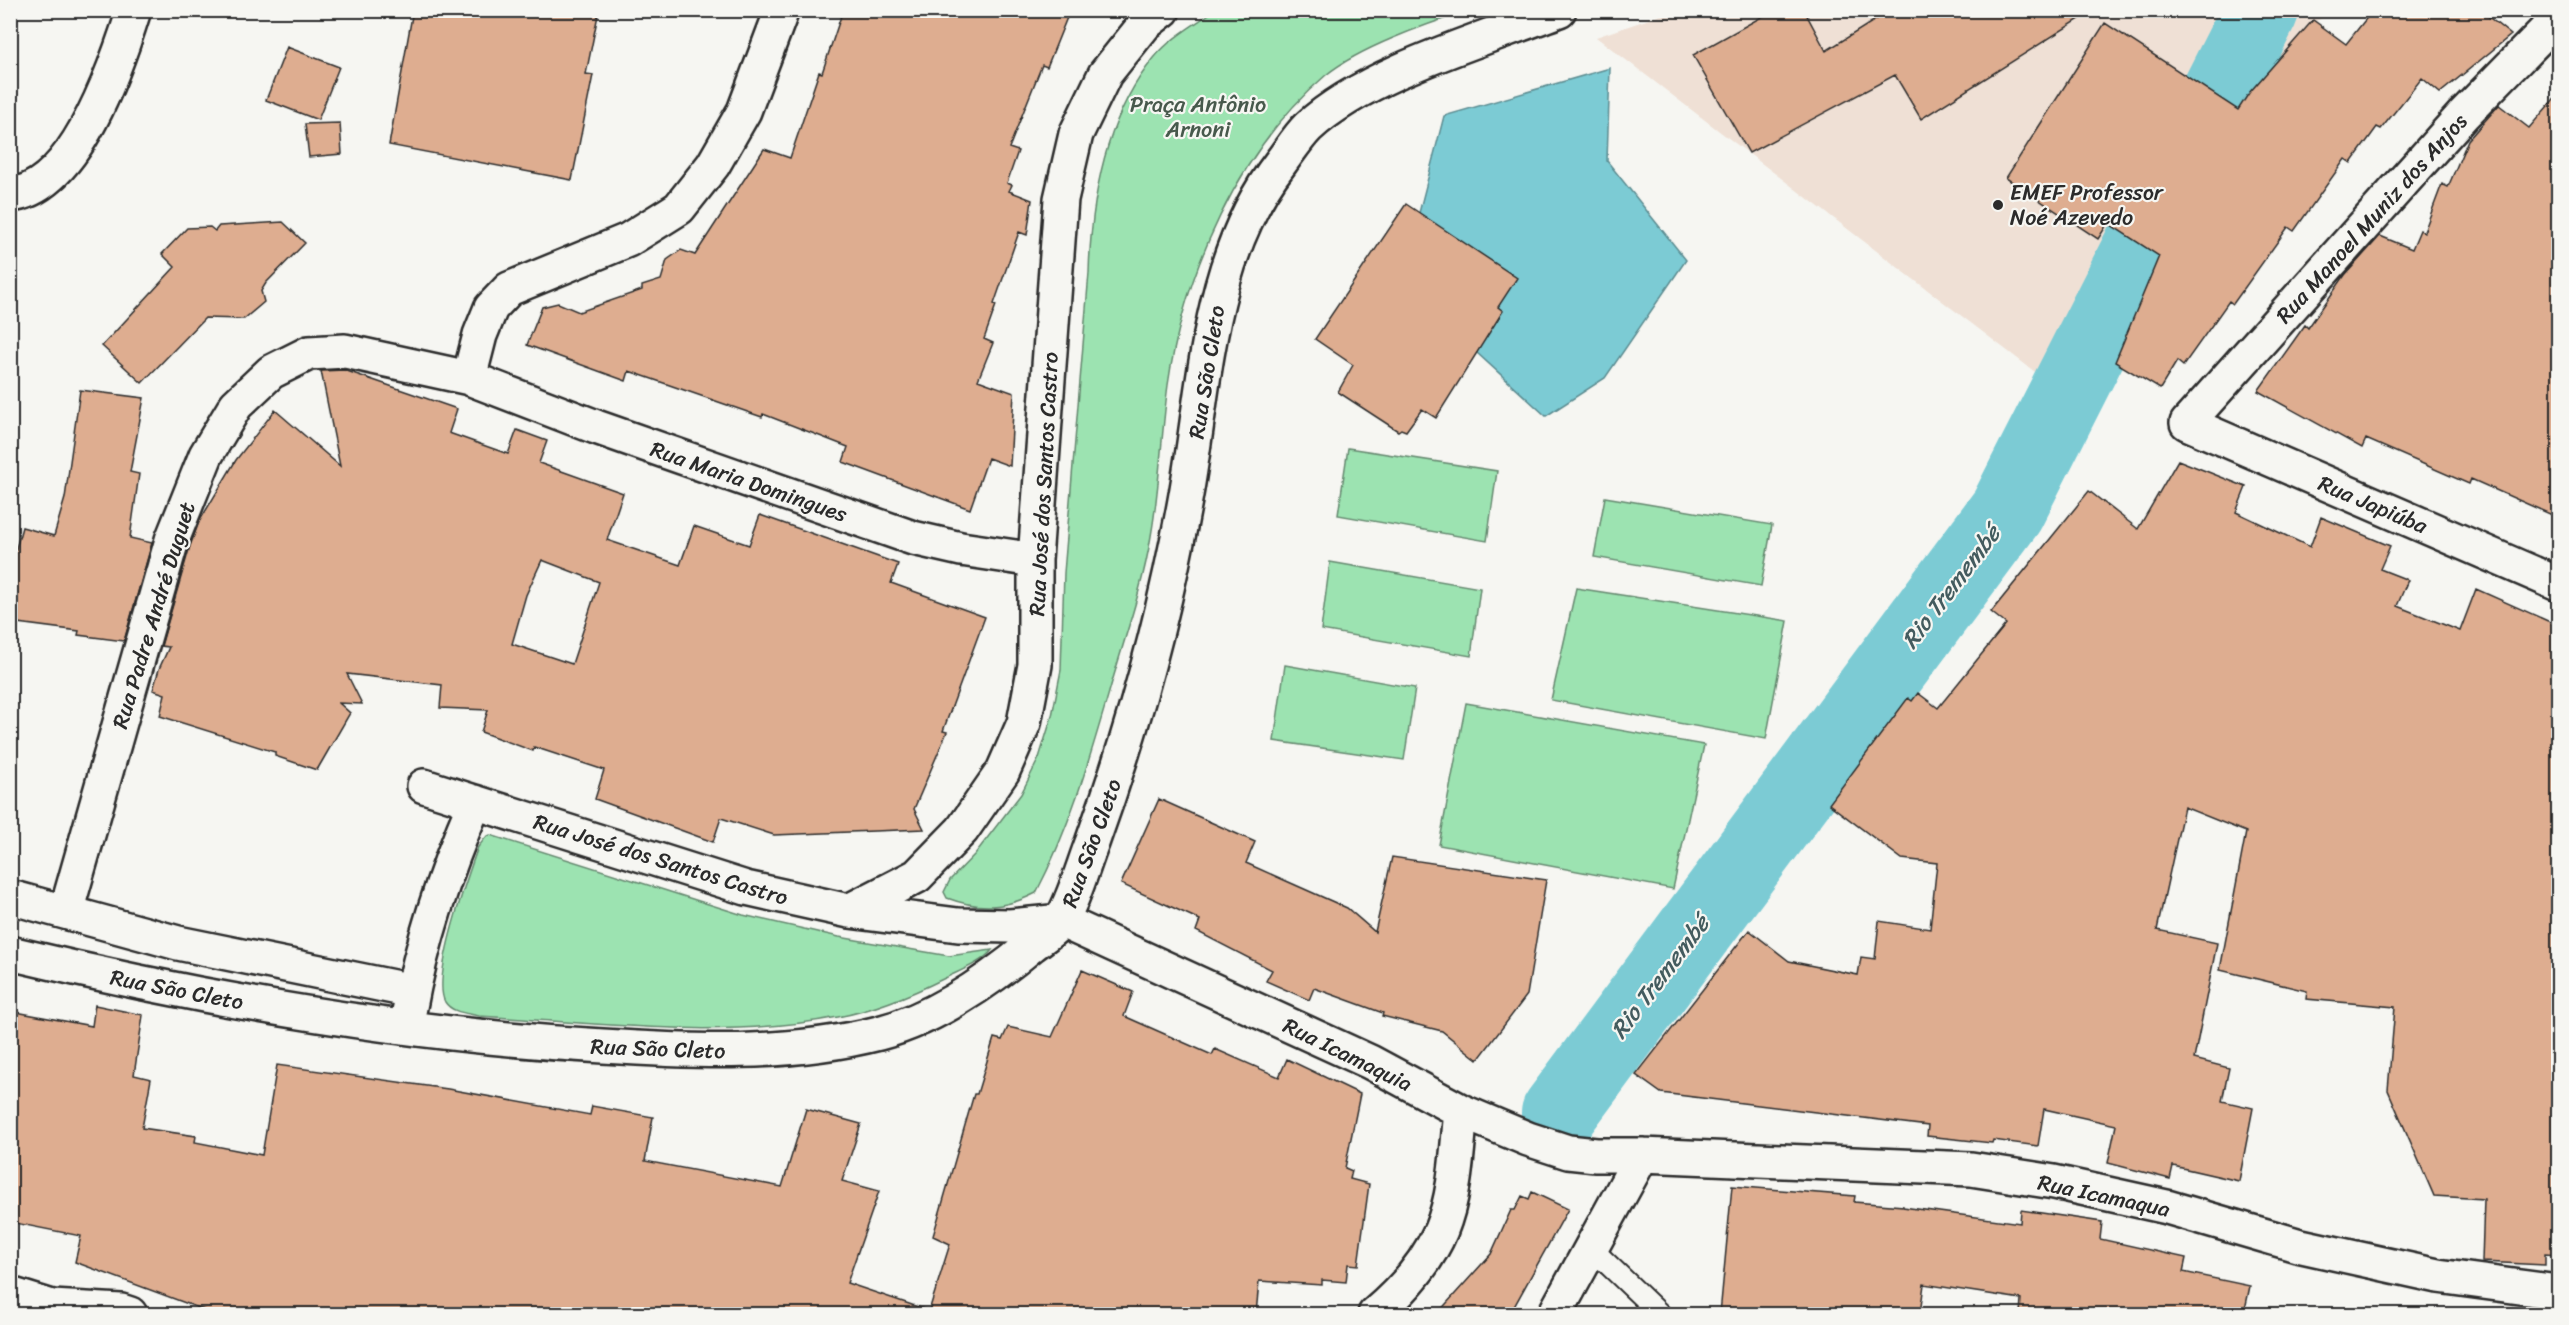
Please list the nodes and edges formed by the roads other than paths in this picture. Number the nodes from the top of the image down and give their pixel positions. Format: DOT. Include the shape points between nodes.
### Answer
graph roads {
  1 [pos="134,10"];
  2 [pos="782,10"];
  3 [pos="1162,10"];
  4 [pos="1559,10"];
  5 [pos="2559,18"];
  6 [pos="10,195"];
  7 [pos="470,378"];
  8 [pos="2187,423"];
  9 [pos="1035,560"];
  10 [pos="2559,584"];
  11 [pos="424,786"];
  12 [pos="476,802"];
  13 [pos="10,897"];
  14 [pos="849,911"];
  15 [pos="66,912"];
  16 [pos="1062,921"];
  17 [pos="10,953"];
  18 [pos="413,991"];
  19 [pos="407,1028"];
  20 [pos="1461,1111"];
  21 [pos="1642,1155"];
  22 [pos="1592,1249"];
  23 [pos="2559,1292"];
  24 [pos="10,1294"];
  25 [pos="49,1311"];
  26 [pos="130,1314"];
  27 [pos="1375,1314"];
  28 [pos="1554,1314"];
  29 [pos="1660,1314"];
  1 -- 6 [label="street" via="117,62 81,137 55,173 23,194"];
  2 -- 7 [label="street" via="744,111 713,165 679,208 628,240 509,289 490,308"];
  3 -- 9 [label="street, Rua José dos Santos Castro" via="1106,74 1076,134 1061,199"];
  4 -- 16 [label="street, Rua São Cleto" via="1412,66 1346,98 1306,129 1259,195 1240,231 1218,295 1170,580 1125,752"];
  5 -- 8 [label="street, Rua Manoel Muniz dos Anjos" via="2463,115"];
  7 -- 9 [label="street, Rua Maria Domingues" via="596,427 913,538"];
  7 -- 15 [label="street, Rua Padre André Duguet" via="345,351 309,353 271,372 236,405 206,455 172,540"];
  8 -- 10 [label="street, Rua Japiúba"];
  9 -- 14 [label="street, Rua José dos Santos Castro" via="1035,665 1024,723 1003,771 962,830 918,876"];
  11 -- 12 [label="street, Rua José dos Santos Castro"];
  12 -- 14 [label="street, Rua José dos Santos Castro" via="746,888"];
  12 -- 18 [label="street" via="454,851"];
  13 -- 15 [label="street, Rua São Cleto"];
  14 -- 16 [label="street, Rua José dos Santos Castro" via="958,925"];
  15 -- 18 [label="street, Rua São Cleto" via="178,943"];
  16 -- 19 [label="street, Rua São Cleto" via="994,978 945,1006 884,1032 827,1043 750,1051 676,1051 521,1042"];
  16 -- 20 [label="street, Rua Icamaquia" via="1370,1062"];
  17 -- 19 [label="street, Rua São Cleto" via="262,1006"];
  18 -- 19 [label="street"];
  20 -- 21 [label="street, Rua Icamaquia" via="1568,1152"];
  20 -- 27 [label="street" via="1453,1182 1441,1230 1420,1265 1393,1299"];
  21 -- 22 [label="street"];
  21 -- 23 [label="street, Rua Icamaqua" via="1971,1169 2054,1182 2167,1207 2297,1245 2428,1274"];
  22 -- 28 [label="street"];
  22 -- 29 [label="lane"];
  24 -- 25 [label="street"];
  25 -- 26 [label="street"];
}
